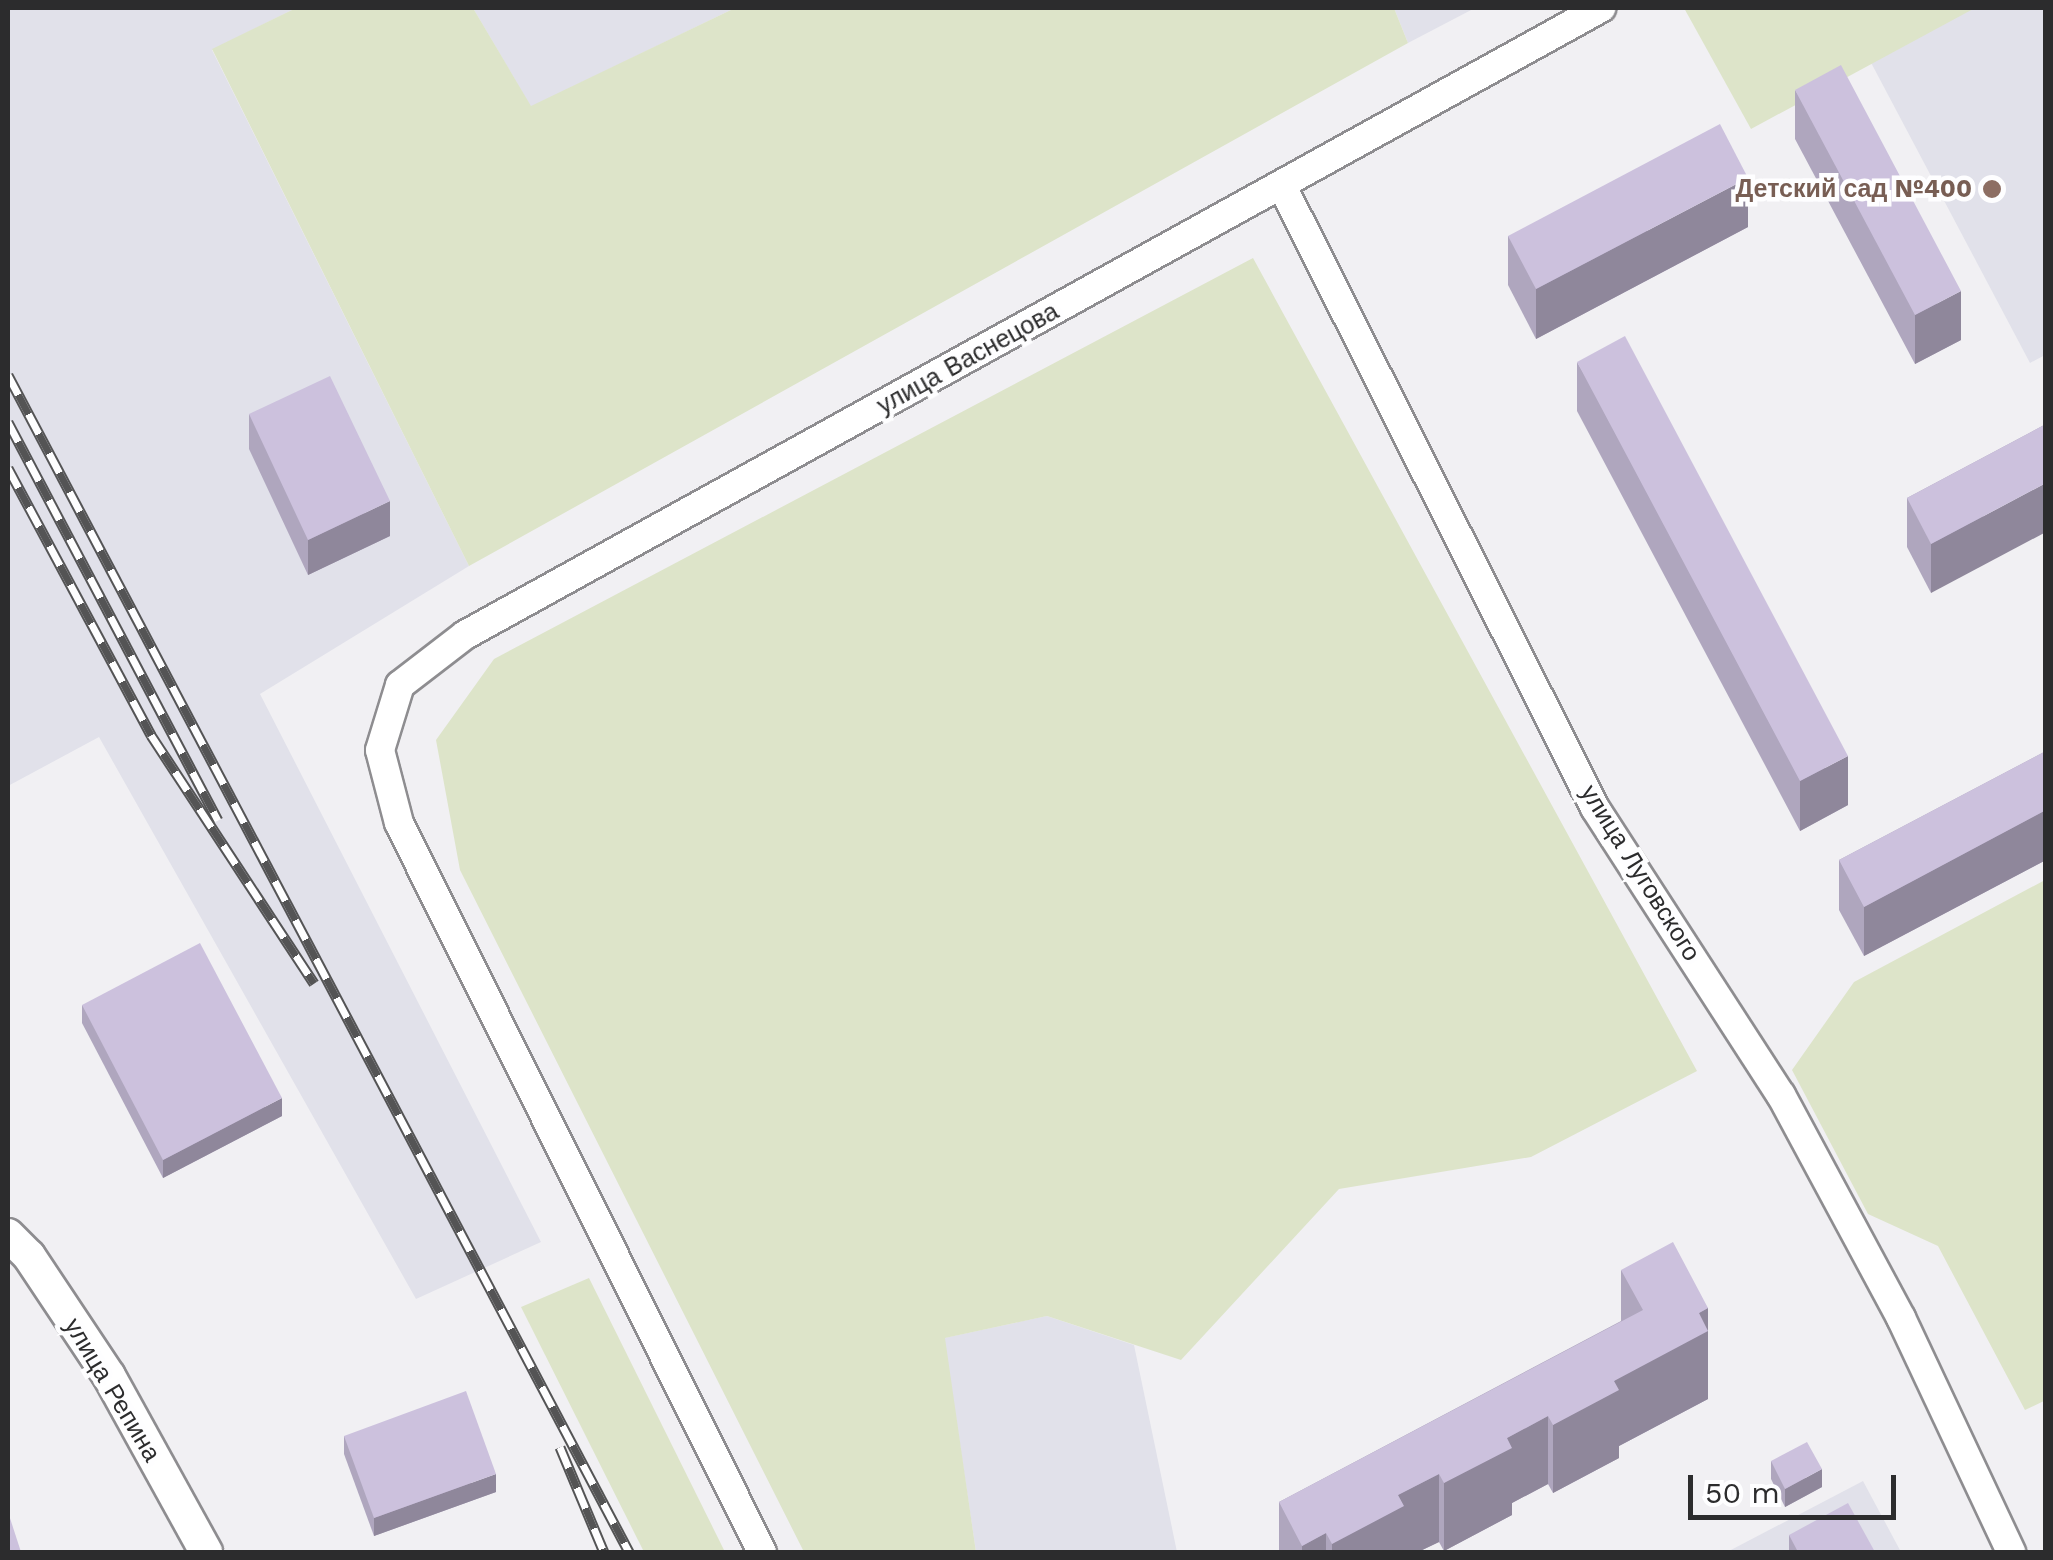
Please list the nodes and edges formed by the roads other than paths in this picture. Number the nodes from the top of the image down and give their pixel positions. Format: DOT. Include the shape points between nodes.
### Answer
graph roads {
  1 [pos="1601,8"];
  2 [pos="1282,186"];
  3 [pos="8,1235"];
  4 [pos="206,1552"];
  5 [pos="762,1552"];
  6 [pos="2010,1552"];
  1 -- 2 [label="street, улица Васнецова"];
  2 -- 5 [label="street, улица Васнецова" via="465,635 400,685 380,750 399,823"];
  2 -- 6 [label="street, улица Луговского" via="1596,808 1781,1095 1901,1318"];
  3 -- 4 [label="street, улица Репина" via="109,1376"];
}
